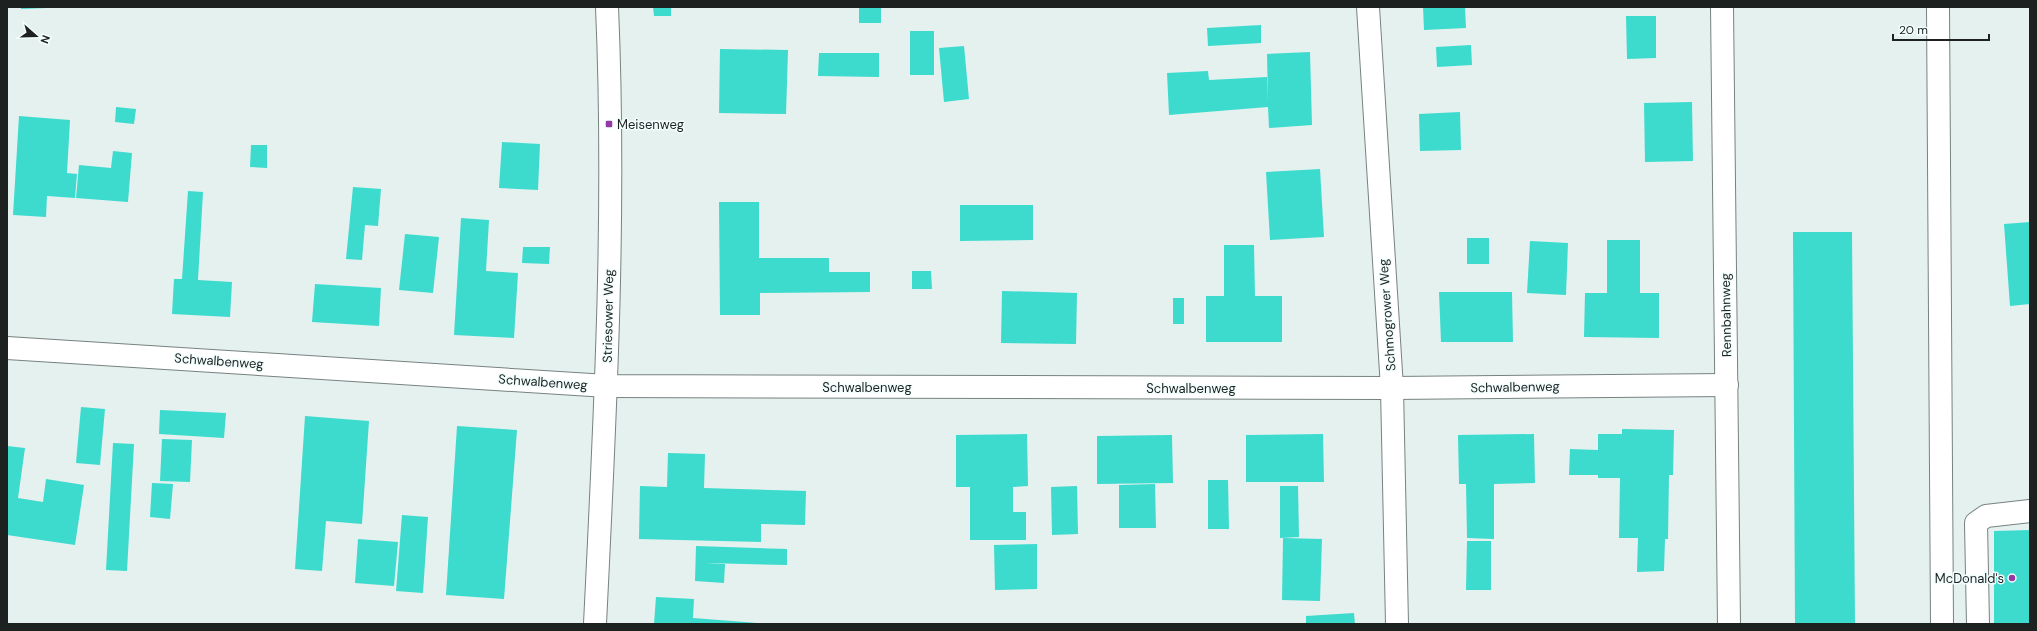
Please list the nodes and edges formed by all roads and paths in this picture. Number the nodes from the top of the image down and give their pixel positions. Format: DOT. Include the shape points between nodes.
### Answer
graph roads {
  1 [pos="607,7"];
  2 [pos="1368,7"];
  3 [pos="1722,7"];
  4 [pos="1938,7"];
  5 [pos="7,348"];
  6 [pos="1727,385"];
  7 [pos="607,386"];
  8 [pos="1392,388"];
  9 [pos="2030,511"];
  10 [pos="595,624"];
  11 [pos="1397,624"];
  12 [pos="1729,624"];
  13 [pos="1942,624"];
  14 [pos="1978,624"];
  1 -- 7 [label="street, Striesower Weg" via="610,153"];
  2 -- 8 [label="street, Schmogrower Weg"];
  3 -- 6 [label="street, Rennbahnweg"];
  4 -- 13 [label="street"];
  5 -- 7 [label="street, Schwalbenweg"];
  6 -- 8 [label="street, Schwalbenweg"];
  6 -- 12 [label="street, Rennbahnweg"];
  7 -- 8 [label="street, Schwalbenweg"];
  7 -- 10 [label="street, Striesower Weg"];
  8 -- 11 [label="street, Schmogrower Weg"];
  9 -- 14 [label="street" via="1986,516 1976,523"];
}
